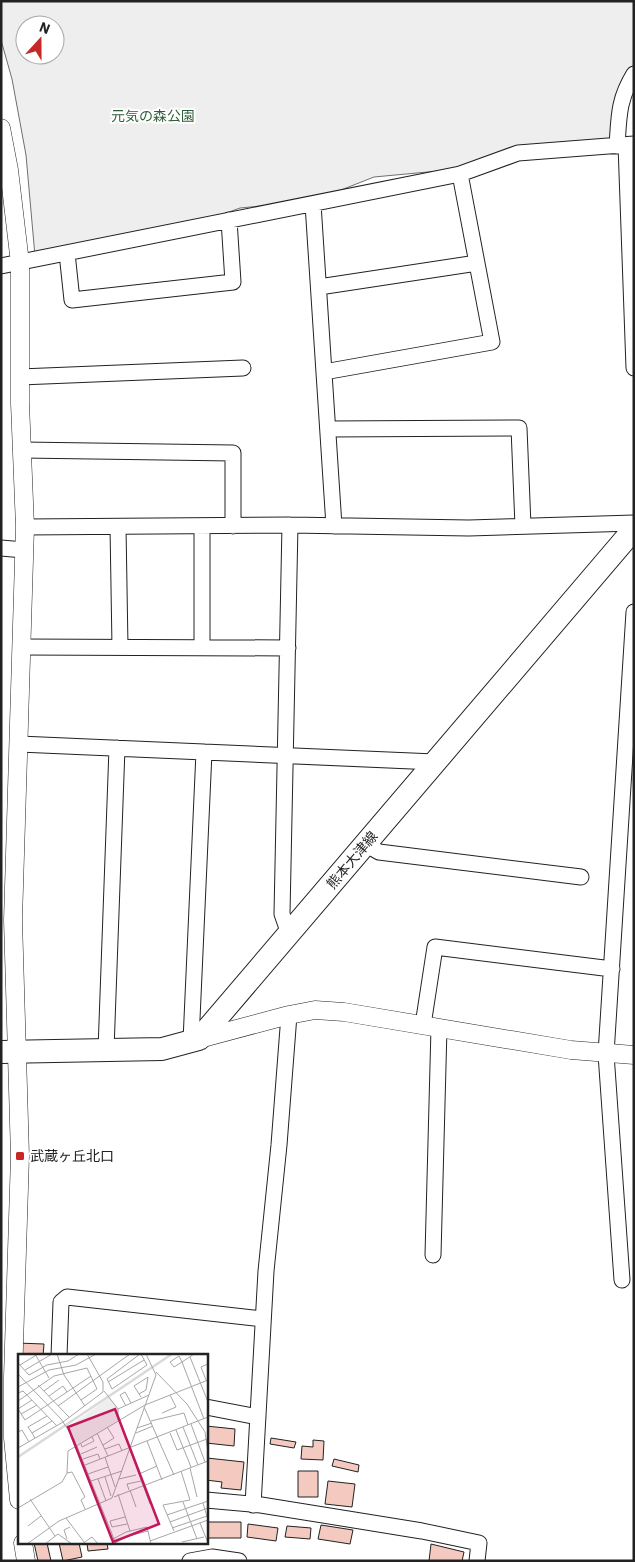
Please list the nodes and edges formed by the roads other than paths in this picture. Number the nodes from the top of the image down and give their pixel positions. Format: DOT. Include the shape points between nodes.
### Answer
graph roads {
  1 [pos="634,74"];
  2 [pos="1,128"];
  3 [pos="626,145"];
  4 [pos="460,174"];
  5 [pos="313,204"];
  6 [pos="229,220"];
  7 [pos="67,253"];
  8 [pos="20,263"];
  9 [pos="477,263"];
  10 [pos="1,266"];
  11 [pos="318,287"];
  12 [pos="243,368"];
  13 [pos="634,368"];
  14 [pos="324,372"];
  15 [pos="20,377"];
  16 [pos="328,429"];
  17 [pos="22,450"];
  18 [pos="634,523"];
  19 [pos="202,526"];
  20 [pos="234,526"];
  21 [pos="290,526"];
  22 [pos="334,526"];
  23 [pos="522,526"];
  24 [pos="25,527"];
  25 [pos="118,527"];
  26 [pos="634,529"];
  27 [pos="1,548"];
  28 [pos="24,550"];
  29 [pos="634,612"];
  30 [pos="21,647"];
  31 [pos="120,648"];
  32 [pos="202,648"];
  33 [pos="288,648"];
  34 [pos="18,744"];
  35 [pos="117,748"];
  36 [pos="204,752"];
  37 [pos="286,755"];
  38 [pos="435,762"];
  39 [pos="365,844"];
  40 [pos="618,870"];
  41 [pos="634,870"];
  42 [pos="581,877"];
  43 [pos="289,934"];
  44 [pos="612,969"];
  45 [pos="289,1015"];
  46 [pos="431,1027"];
  47 [pos="195,1040"];
  48 [pos="106,1050"];
  49 [pos="10,1052"];
  50 [pos="606,1054"];
  51 [pos="634,1054"];
  52 [pos="433,1255"];
  53 [pos="622,1280"];
  54 [pos="263,1319"];
  55 [pos="59,1354"];
  56 [pos="16,1377"];
  57 [pos="208,1407"];
  58 [pos="258,1417"];
  59 [pos="18,1490"];
  60 [pos="208,1500"];
  61 [pos="253,1504"];
  62 [pos="23,1544"];
  63 [pos="26,1561"];
  64 [pos="190,1561"];
  65 [pos="239,1561"];
  66 [pos="477,1561"];
  1 -- 3 [label="street" via="619,108"];
  2 -- 8 [label="street"];
  3 -- 4 [label="street" via="518,153"];
  3 -- 13 [label="street"];
  4 -- 5 [label="street"];
  4 -- 9 [label="street"];
  5 -- 6 [label="street"];
  5 -- 11 [label="street"];
  6 -- 7 [label="street"];
  6 -- 7 [label="street" via="233,282 72,300"];
  7 -- 8 [label="street"];
  8 -- 10 [label="street"];
  8 -- 15 [label="street"];
  9 -- 11 [label="street"];
  9 -- 14 [label="street" via="492,342"];
  11 -- 14 [label="street"];
  12 -- 15 [label="street"];
  14 -- 16 [label="street"];
  15 -- 17 [label="street"];
  16 -- 22 [label="street"];
  16 -- 23 [label="street" via="519,428"];
  17 -- 20 [label="street" via="233,453"];
  17 -- 24 [label="street"];
  18 -- 23 [label="street"];
  19 -- 20 [label="street"];
  19 -- 25 [label="street"];
  19 -- 32 [label="street"];
  20 -- 21 [label="street"];
  21 -- 22 [label="street"];
  21 -- 33 [label="street"];
  22 -- 23 [label="street"];
  24 -- 25 [label="street"];
  24 -- 28 [label="street"];
  25 -- 31 [label="street"];
  26 -- 38 [label="main road, 熊本大津線"];
  27 -- 28 [label="street"];
  28 -- 30 [label="street"];
  29 -- 40 [label="street"];
  30 -- 31 [label="street"];
  30 -- 34 [label="street"];
  31 -- 32 [label="street"];
  32 -- 33 [label="street"];
  33 -- 37 [label="street"];
  34 -- 35 [label="street"];
  34 -- 49 [label="street"];
  35 -- 36 [label="street"];
  35 -- 48 [label="street"];
  36 -- 37 [label="street"];
  36 -- 47 [label="street"];
  37 -- 38 [label="street"];
  37 -- 43 [label="street" via="282,914"];
  38 -- 39 [label="main road, 熊本大津線"];
  39 -- 42 [label="street" via="380,852"];
  39 -- 43 [label="main road, 熊本大津線"];
  40 -- 41 [label="street"];
  40 -- 44 [label="street"];
  43 -- 47 [label="main road, 熊本大津線"];
  44 -- 46 [label="street" via="435,948"];
  44 -- 50 [label="street"];
  45 -- 46 [label="street" via="315,1010 344,1012"];
  45 -- 47 [label="street"];
  45 -- 54 [label="street"];
  46 -- 50 [label="street"];
  46 -- 52 [label="street"];
  47 -- 48 [label="main road" via="162,1049"];
  48 -- 49 [label="main road"];
  49 -- 56 [label="street" via="20,1156"];
  50 -- 51 [label="street"];
  50 -- 53 [label="street"];
  54 -- 55 [label="street" via="67,1297 61,1302"];
  54 -- 58 [label="street"];
  56 -- 59 [label="street" via="13,1438"];
  57 -- 58 [label="street"];
  58 -- 61 [label="street"];
  60 -- 61 [label="street"];
  61 -- 66 [label="street" via="479,1543"];
  62 -- 63 [label="street"];
  64 -- 65 [label="street" via="212,1557"];
}
